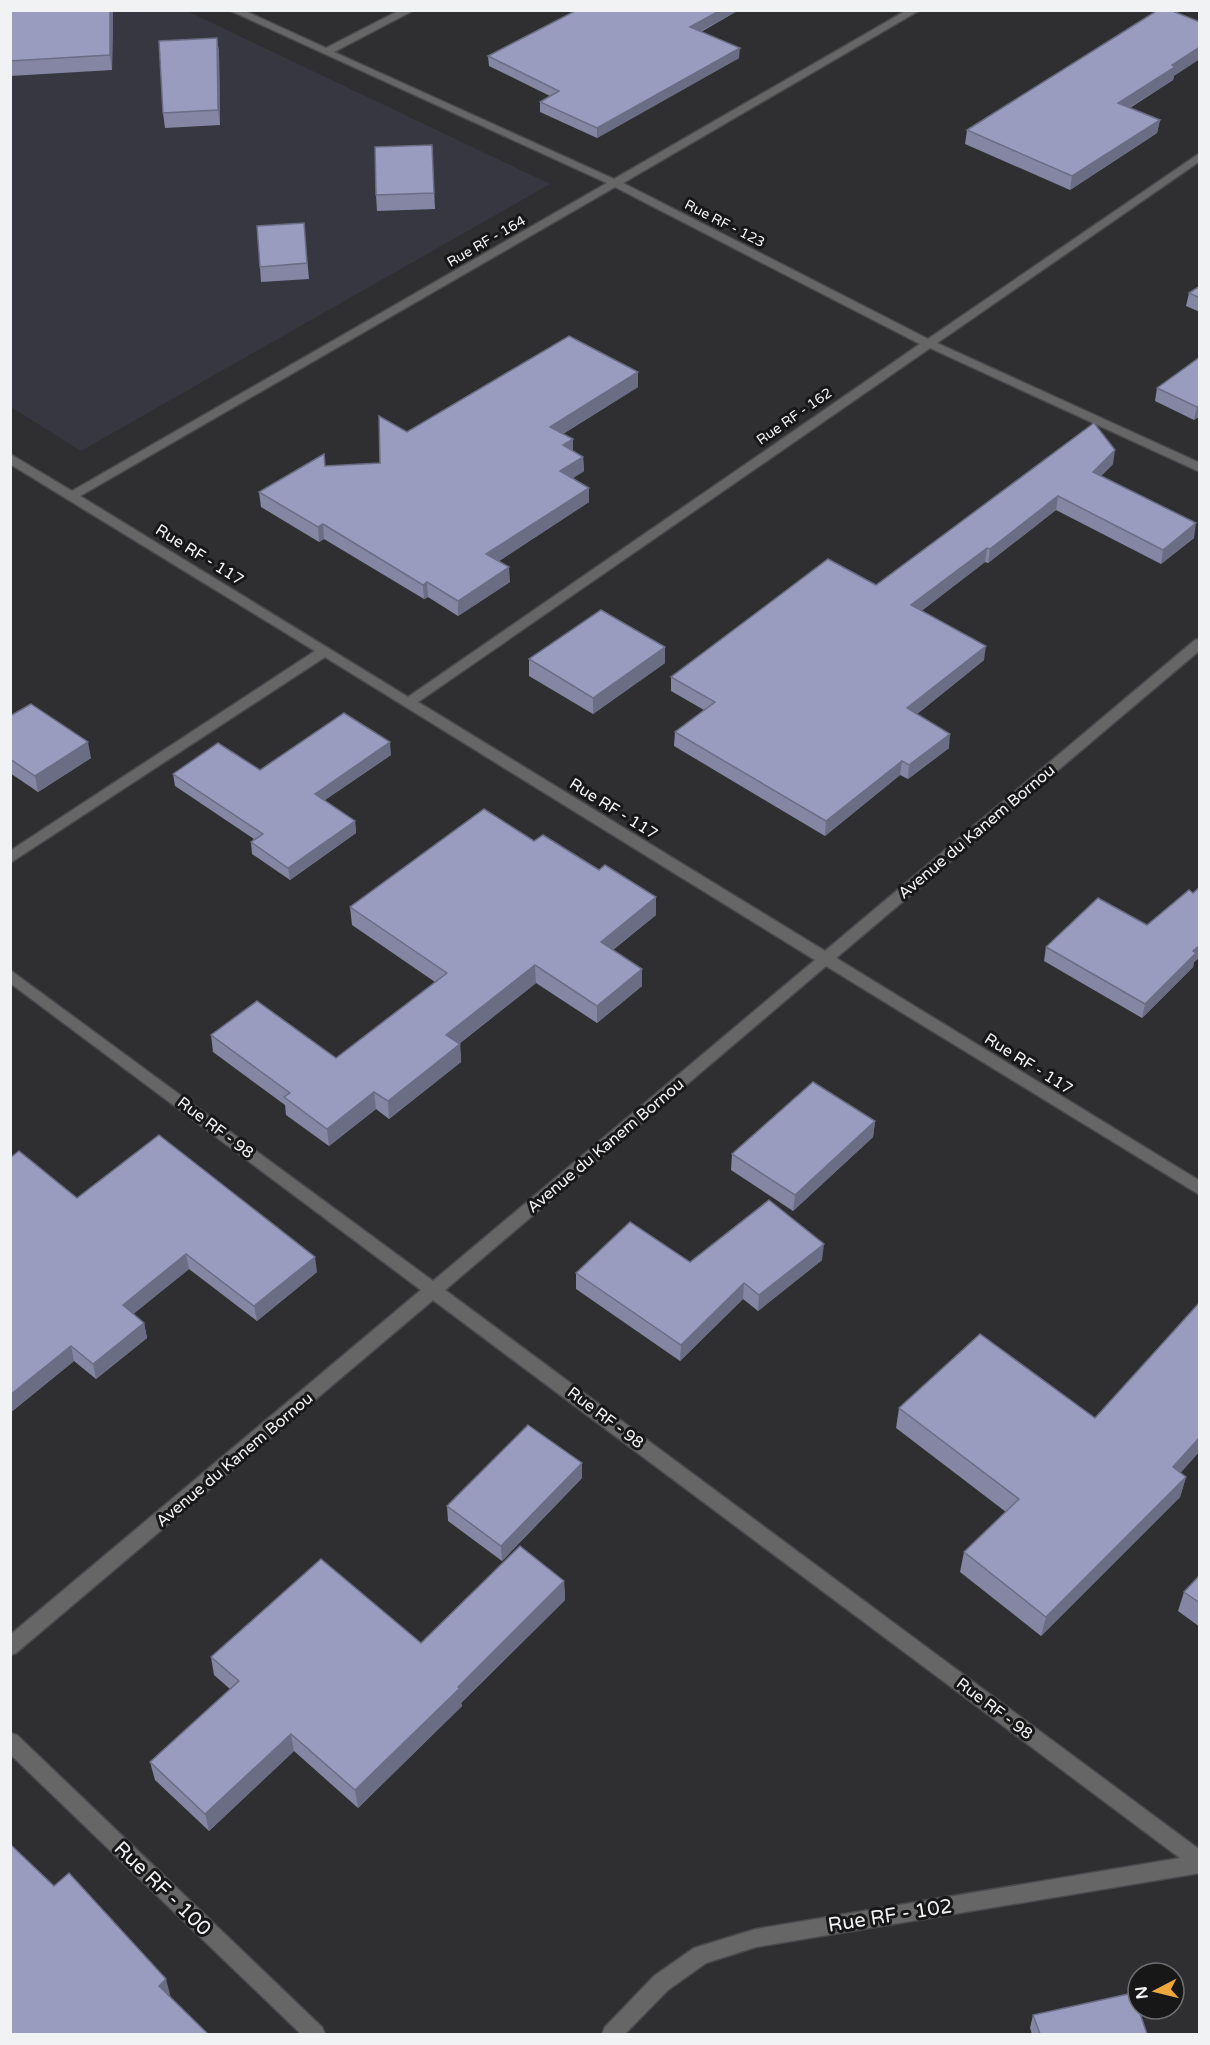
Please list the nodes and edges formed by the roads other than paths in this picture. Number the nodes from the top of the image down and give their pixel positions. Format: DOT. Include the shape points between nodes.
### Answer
graph roads {
  1 [pos="234,10"];
  2 [pos="409,10"];
  3 [pos="915,10"];
  4 [pos="325,52"];
  5 [pos="1200,156"];
  6 [pos="615,183"];
  7 [pos="926,342"];
  8 [pos="10,458"];
  9 [pos="1200,468"];
  10 [pos="71,496"];
  11 [pos="1200,643"];
  12 [pos="325,651"];
  13 [pos="408,703"];
  14 [pos="10,858"];
  15 [pos="825,959"];
  16 [pos="10,975"];
  17 [pos="1200,1189"];
  18 [pos="435,1289"];
  19 [pos="10,1647"];
  20 [pos="10,1741"];
  21 [pos="1200,1863"];
  22 [pos="315,2034"];
  23 [pos="612,2034"];
  1 -- 4 [label="street, Rue RF - 123"];
  2 -- 4 [label="street"];
  3 -- 6 [label="street, Rue RF - 164"];
  4 -- 6 [label="street, Rue RF - 123"];
  5 -- 7 [label="street, Rue RF - 162"];
  6 -- 7 [label="street, Rue RF - 123"];
  6 -- 10 [label="street, Rue RF - 164"];
  7 -- 9 [label="street, Rue RF - 123"];
  7 -- 13 [label="street, Rue RF - 162"];
  8 -- 10 [label="street, Rue RF - 117"];
  10 -- 12 [label="street, Rue RF - 117"];
  11 -- 15 [label="street, Avenue du Kanem Bornou"];
  12 -- 13 [label="street, Rue RF - 117"];
  12 -- 14 [label="street"];
  13 -- 15 [label="street, Rue RF - 117"];
  15 -- 17 [label="street, Rue RF - 117"];
  15 -- 18 [label="street, Avenue du Kanem Bornou"];
  16 -- 18 [label="street, Rue RF - 98"];
  18 -- 19 [label="street, Avenue du Kanem Bornou"];
  18 -- 21 [label="street, Rue RF - 98"];
  20 -- 22 [label="street, Rue RF - 100"];
  21 -- 23 [label="street, Rue RF - 102" via="756,1938 701,1955 661,1983"];
}
